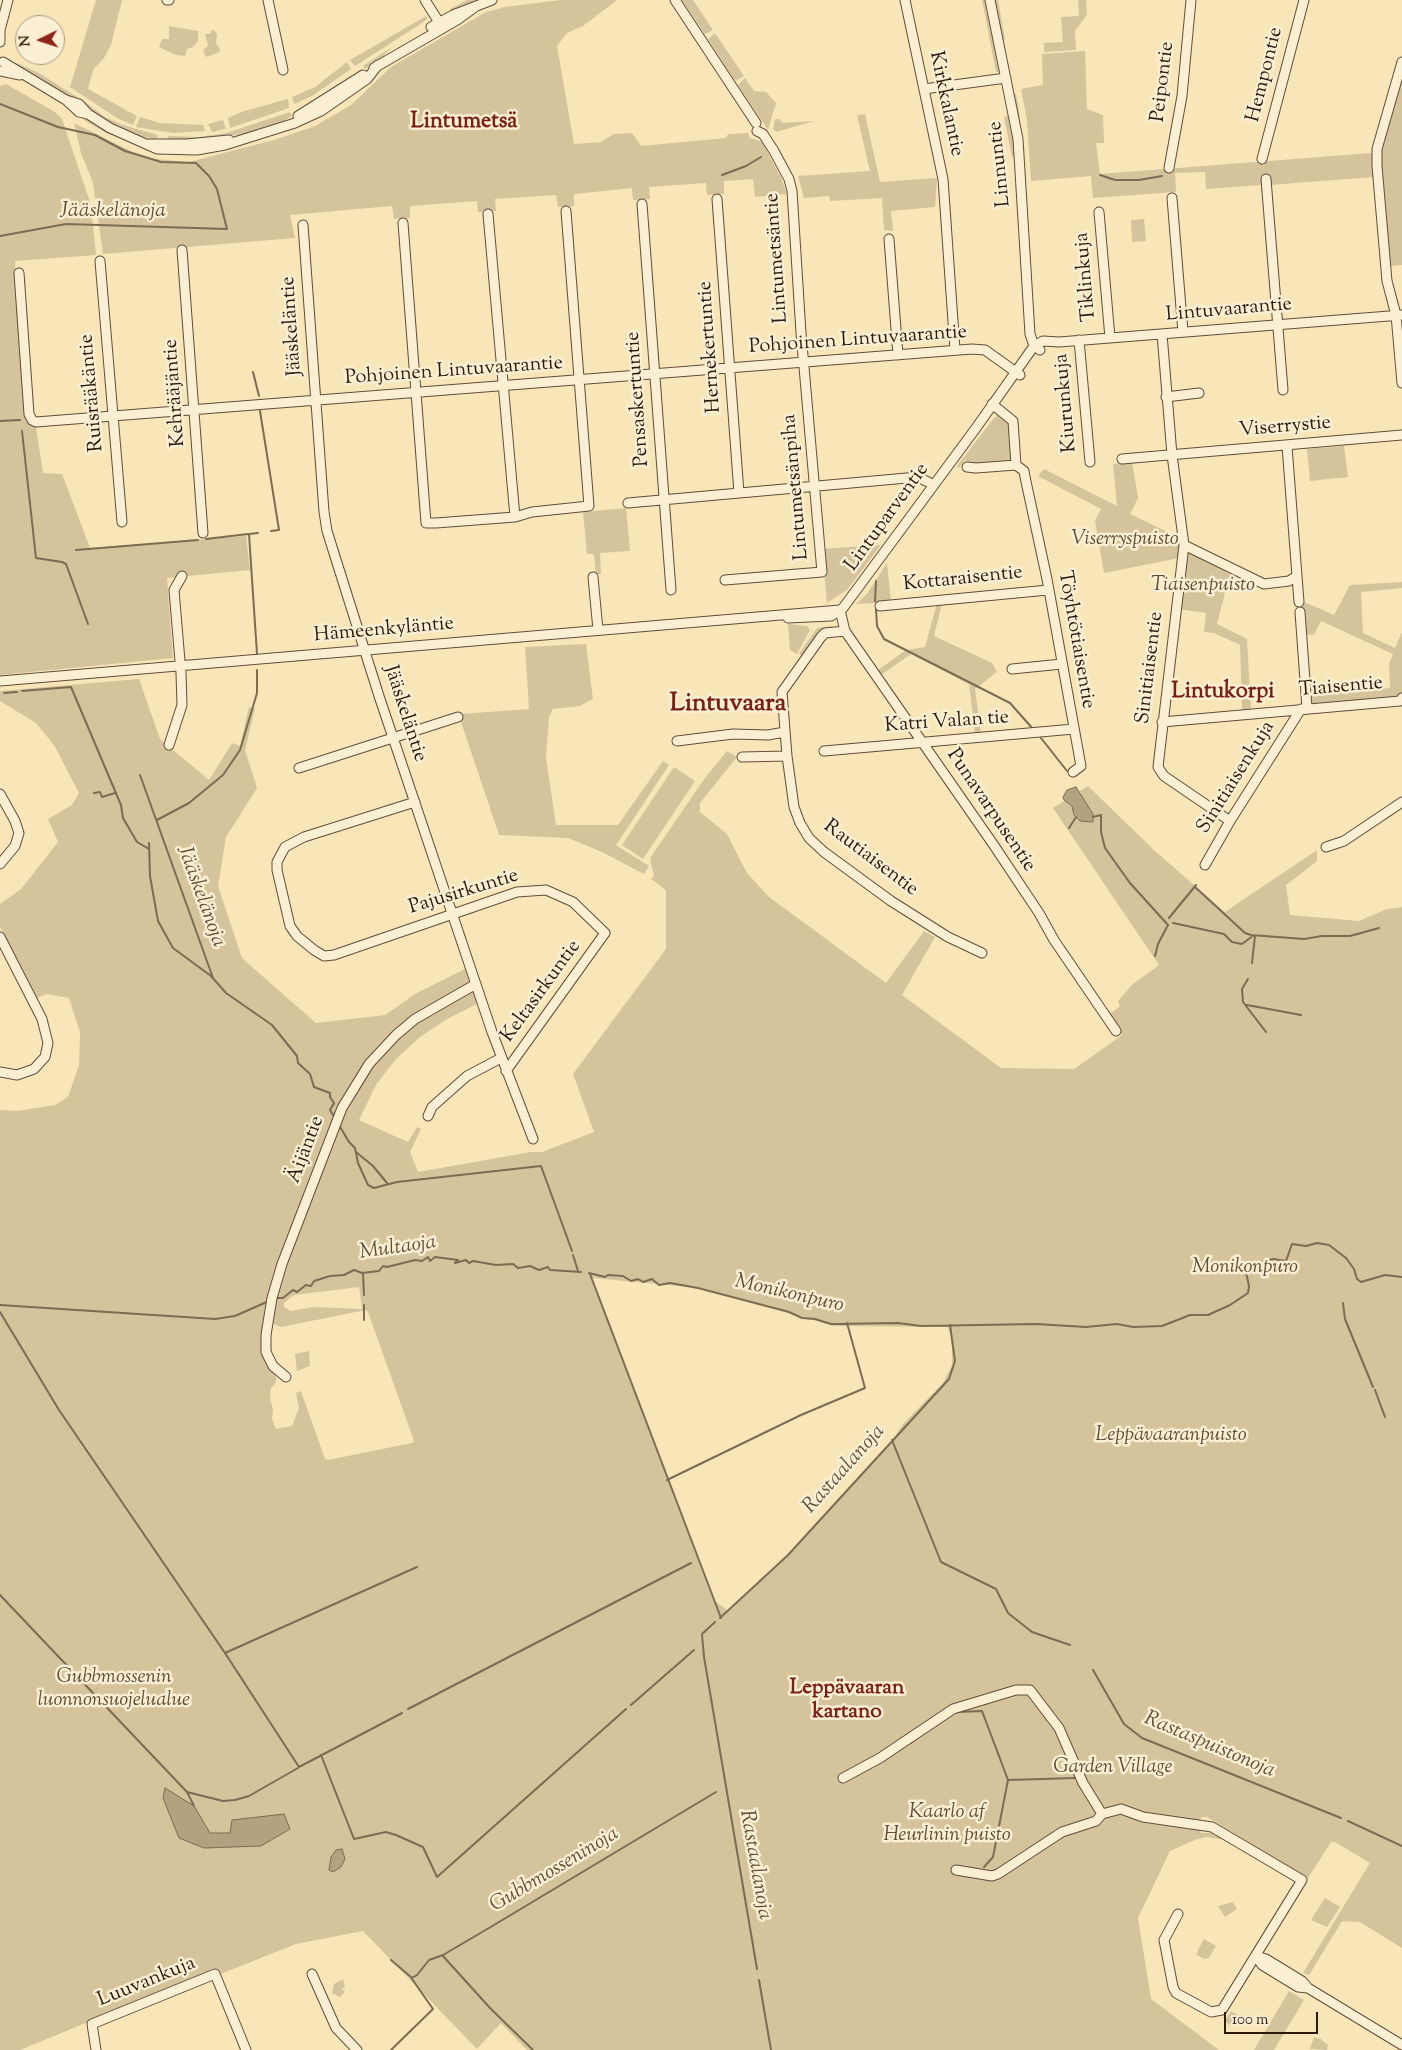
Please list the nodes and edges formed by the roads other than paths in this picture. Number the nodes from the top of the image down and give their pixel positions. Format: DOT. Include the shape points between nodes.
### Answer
graph roads {
  1 [pos="8,0"];
  2 [pos="268,0"];
  3 [pos="424,0"];
  4 [pos="492,0"];
  5 [pos="674,0"];
  6 [pos="905,0"];
  7 [pos="990,0"];
  8 [pos="1191,0"];
  9 [pos="1304,0"];
  10 [pos="440,25"];
  11 [pos="0,30"];
  12 [pos="0,42"];
  13 [pos="1,65"];
  14 [pos="1401,67"];
  15 [pos="282,70"];
  16 [pos="1006,78"];
  17 [pos="924,89"];
  18 [pos="1262,159"];
  19 [pos="1170,168"];
  20 [pos="1266,179"];
  21 [pos="1172,198"];
  22 [pos="717,199"];
  23 [pos="642,204"];
  24 [pos="566,211"];
  25 [pos="1099,212"];
  26 [pos="488,214"];
  27 [pos="403,223"];
  28 [pos="303,225"];
  29 [pos="889,239"];
  30 [pos="182,250"];
  31 [pos="100,261"];
  32 [pos="19,273"];
  33 [pos="1399,315"];
  34 [pos="1279,325"];
  35 [pos="1183,332"];
  36 [pos="1162,334"];
  37 [pos="1110,338"];
  38 [pos="1079,340"];
  39 [pos="1039,346"];
  40 [pos="956,350"];
  41 [pos="898,355"];
  42 [pos="804,362"];
  43 [pos="730,369"];
  44 [pos="1018,373"];
  45 [pos="655,374"];
  46 [pos="580,380"];
  47 [pos="1402,383"];
  48 [pos="503,386"];
  49 [pos="1283,390"];
  50 [pos="416,392"];
  51 [pos="1199,393"];
  52 [pos="1166,397"];
  53 [pos="317,399"];
  54 [pos="994,406"];
  55 [pos="195,409"];
  56 [pos="112,416"];
  57 [pos="1402,435"];
  58 [pos="1287,446"];
  59 [pos="1172,455"];
  60 [pos="1122,459"];
  61 [pos="1090,462"];
  62 [pos="1016,465"];
  63 [pos="967,467"];
  64 [pos="934,485"];
  65 [pos="814,486"];
  66 [pos="739,493"];
  67 [pos="664,500"];
  68 [pos="628,503"];
  69 [pos="515,517"];
  70 [pos="122,522"];
  71 [pos="203,533"];
  72 [pos="1184,545"];
  73 [pos="182,576"];
  74 [pos="1297,576"];
  75 [pos="593,577"];
  76 [pos="725,580"];
  77 [pos="671,590"];
  78 [pos="1048,590"];
  79 [pos="1299,602"];
  80 [pos="880,606"];
  81 [pos="840,610"];
  82 [pos="1300,612"];
  83 [pos="598,630"];
  84 [pos="845,631"];
  85 [pos="366,650"];
  86 [pos="1062,664"];
  87 [pos="180,666"];
  88 [pos="1012,669"];
  89 [pos="0,681"];
  90 [pos="1402,698"];
  91 [pos="1304,709"];
  92 [pos="458,717"];
  93 [pos="1162,722"];
  94 [pos="1074,729"];
  95 [pos="785,732"];
  96 [pos="393,738"];
  97 [pos="677,741"];
  98 [pos="923,742"];
  99 [pos="168,745"];
  100 [pos="824,751"];
  101 [pos="787,756"];
  102 [pos="742,757"];
  103 [pos="299,768"];
  104 [pos="1073,772"];
  105 [pos="0,794"];
  106 [pos="415,802"];
  107 [pos="1402,802"];
  108 [pos="1230,821"];
  109 [pos="1326,847"];
  110 [pos="0,864"];
  111 [pos="1205,865"];
  112 [pos="453,913"];
  113 [pos="606,933"];
  114 [pos="0,937"];
  115 [pos="982,953"];
  116 [pos="476,984"];
  117 [pos="1116,1031"];
  118 [pos="501,1058"];
  119 [pos="506,1071"];
  120 [pos="0,1072"];
  121 [pos="428,1116"];
  122 [pos="532,1139"];
  123 [pos="286,1377"];
  124 [pos="843,1778"];
  125 [pos="1102,1814"];
  126 [pos="956,1870"];
  127 [pos="1178,1914"];
  128 [pos="1256,1956"];
  129 [pos="312,1974"];
  130 [pos="1399,2043"];
  131 [pos="96,2050"];
  132 [pos="246,2050"];
  133 [pos="357,2050"];
  134 [pos="1390,2050"];
  1 -- 11 [label="street"];
  2 -- 15 [label="street"];
  3 -- 10 [label="street"];
  4 -- 10 [label="street"];
  5 -- 42 [label="street, Lintumetsäntie" via="774,151 789,179"];
  6 -- 17 [label="street, Kirkkalantie"];
  7 -- 16 [label="street, Linnuntie"];
  8 -- 19 [label="street, Peipontie" via="1182,96"];
  9 -- 18 [label="street, Hempontie"];
  10 -- 13 [label="street" via="278,128 225,145 197,150 161,150 120,134"];
  11 -- 12 [label="street"];
  14 -- 33 [label="street" via="1377,149 1387,281"];
  16 -- 17 [label="street"];
  16 -- 39 [label="street, Linnuntie" via="1020,159 1031,326"];
  17 -- 40 [label="street, Kirkkalantie" via="943,179"];
  20 -- 34 [label="street"];
  21 -- 35 [label="street"];
  22 -- 43 [label="street, Hernekertuntie"];
  23 -- 45 [label="street, Pensaskertuntie"];
  24 -- 46 [label="street"];
  25 -- 37 [label="street, Tiklinkuja"];
  26 -- 48 [label="street"];
  27 -- 50 [label="street"];
  28 -- 53 [label="street, Jääskeläntie"];
  29 -- 41 [label="street"];
  30 -- 55 [label="street, Kehrääjäntie"];
  31 -- 56 [label="street, Ruisrääkäntie"];
  32 -- 56 [label="street, Pohjoinen Lintuvaarantie" via="30,418 36,422"];
  33 -- 34 [label="street, Lintuvaarantie"];
  33 -- 47 [label="street"];
  34 -- 35 [label="street, Lintuvaarantie"];
  34 -- 49 [label="street"];
  35 -- 36 [label="street, Lintuvaarantie"];
  36 -- 37 [label="street, Lintuvaarantie"];
  36 -- 52 [label="street, Sinitiaisentie"];
  37 -- 38 [label="street, Lintuvaarantie"];
  38 -- 39 [label="street, Lintuvaarantie"];
  38 -- 61 [label="street, Kiurunkuja"];
  39 -- 44 [label="street, Lintuparventie"];
  40 -- 41 [label="street, Pohjoinen Lintuvaarantie"];
  40 -- 44 [label="street, Pohjoinen Lintuvaarantie" via="985,350"];
  41 -- 42 [label="street, Pohjoinen Lintuvaarantie"];
  42 -- 43 [label="street, Pohjoinen Lintuvaarantie"];
  42 -- 65 [label="street, Lintumetsänpiha"];
  43 -- 45 [label="street, Pohjoinen Lintuvaarantie"];
  43 -- 66 [label="street, Hernekertuntie"];
  44 -- 54 [label="street, Lintuparventie"];
  45 -- 46 [label="street, Pohjoinen Lintuvaarantie"];
  45 -- 67 [label="street, Pensaskertuntie"];
  46 -- 48 [label="street, Pohjoinen Lintuvaarantie"];
  46 -- 69 [label="street" via="589,506"];
  48 -- 50 [label="street, Pohjoinen Lintuvaarantie"];
  48 -- 69 [label="street"];
  50 -- 53 [label="street, Pohjoinen Lintuvaarantie"];
  50 -- 69 [label="street" via="426,523"];
  51 -- 52 [label="street"];
  52 -- 59 [label="street, Sinitiaisentie"];
  53 -- 55 [label="street, Pohjoinen Lintuvaarantie"];
  53 -- 85 [label="street, Jääskeläntie" via="327,531"];
  54 -- 62 [label="street" via="1013,421"];
  54 -- 64 [label="street, Lintuparventie" via="982,426 976,428"];
  55 -- 56 [label="street, Pohjoinen Lintuvaarantie"];
  55 -- 71 [label="street, Kehrääjäntie"];
  56 -- 70 [label="street, Ruisrääkäntie"];
  57 -- 58 [label="street, Viserrystie"];
  58 -- 59 [label="street, Viserrystie"];
  58 -- 74 [label="street"];
  59 -- 60 [label="street, Viserrystie"];
  59 -- 72 [label="street, Sinitiaisentie"];
  62 -- 63 [label="street"];
  62 -- 78 [label="street, Töyhtötiaisentie" via="1024,471"];
  64 -- 65 [label="street" via="918,477"];
  64 -- 81 [label="street, Lintuparventie"];
  65 -- 66 [label="street"];
  65 -- 76 [label="street, Lintumetsänpiha" via="822,572"];
  66 -- 67 [label="street"];
  67 -- 68 [label="street"];
  67 -- 77 [label="street, Pensaskertuntie"];
  72 -- 74 [label="street" via="1264,584 1289,581"];
  72 -- 93 [label="street, Sinitiaisentie"];
  73 -- 87 [label="street" via="174,590"];
  74 -- 79 [label="street"];
  75 -- 83 [label="street"];
  78 -- 80 [label="street, Kottaraisentie"];
  78 -- 86 [label="street, Töyhtötiaisentie"];
  81 -- 83 [label="street, Hämeenkyläntie"];
  81 -- 84 [label="street"];
  82 -- 91 [label="street"];
  83 -- 85 [label="street, Hämeenkyläntie"];
  84 -- 95 [label="street, Rautiaisentie" via="825,633 784,688"];
  84 -- 98 [label="street, Punavarpusentie"];
  85 -- 87 [label="street, Hämeenkyläntie"];
  85 -- 96 [label="street, Jääskeläntie"];
  86 -- 88 [label="street"];
  86 -- 94 [label="street, Töyhtötiaisentie"];
  87 -- 89 [label="street, Hämeenkyläntie"];
  87 -- 99 [label="street" via="182,705"];
  90 -- 91 [label="street, Tiaisentie" via="1400,701"];
  91 -- 93 [label="street, Tiaisentie"];
  91 -- 108 [label="street, Sinitiaisenkuja"];
  92 -- 96 [label="street"];
  93 -- 108 [label="street, Sinitiaisentie" via="1158,767 1164,776"];
  94 -- 98 [label="street, Katri Valan tie"];
  94 -- 104 [label="street, Töyhtötiaisentie" via="1081,766"];
  95 -- 97 [label="street"];
  95 -- 101 [label="street, Rautiaisentie"];
  96 -- 103 [label="street"];
  96 -- 106 [label="street, Jääskeläntie"];
  98 -- 100 [label="street, Katri Valan tie"];
  98 -- 117 [label="street, Punavarpusentie" via="1054,940 1107,1010"];
  101 -- 102 [label="street"];
  101 -- 115 [label="street, Rautiaisentie" via="794,807 809,838 891,901 948,938"];
  105 -- 110 [label="street" via="19,833 15,846"];
  106 -- 112 [label="street, Jääskeläntie"];
  106 -- 112 [label="street, Pajusirkuntie" via="304,837 285,847 277,862 277,870 290,926 304,943 321,954 334,955"];
  107 -- 109 [label="street" via="1344,841"];
  108 -- 111 [label="street, Sinitiaisenkuja"];
  112 -- 113 [label="street, Pajusirkuntie" via="505,894 546,890 573,902"];
  112 -- 116 [label="street, Jääskeläntie"];
  113 -- 119 [label="street, Keltasirkuntie"];
  114 -- 120 [label="street" via="42,1019 48,1043 45,1057 34,1069 18,1075"];
  116 -- 118 [label="street, Jääskeläntie"];
  116 -- 123 [label="street, Äijäntie" via="415,1019 396,1035 368,1064 342,1108 272,1298 266,1352 273,1366"];
  118 -- 119 [label="street, Jääskeläntie"];
  118 -- 121 [label="street, Keltasirkuntie" via="467,1076 432,1107"];
  119 -- 122 [label="street, Jääskeläntie"];
  124 -- 125 [label="street" via="880,1758 953,1709 1026,1689 1034,1693 1059,1728 1083,1783"];
  125 -- 126 [label="street" via="1096,1821 1062,1832 998,1874 992,1876"];
  125 -- 128 [label="street" via="1121,1809 1143,1817 1218,1829 1302,1880"];
  127 -- 128 [label="street" via="1164,1940 1175,1992 1211,2012 1222,2010"];
  128 -- 130 [label="street" via="1262,1965 1298,1987 1308,1988"];
  129 -- 133 [label="street" via="336,2028"];
  130 -- 134 [label="street"];
  131 -- 132 [label="street, Luuvankuja" via="92,2024 215,1974"];
}
